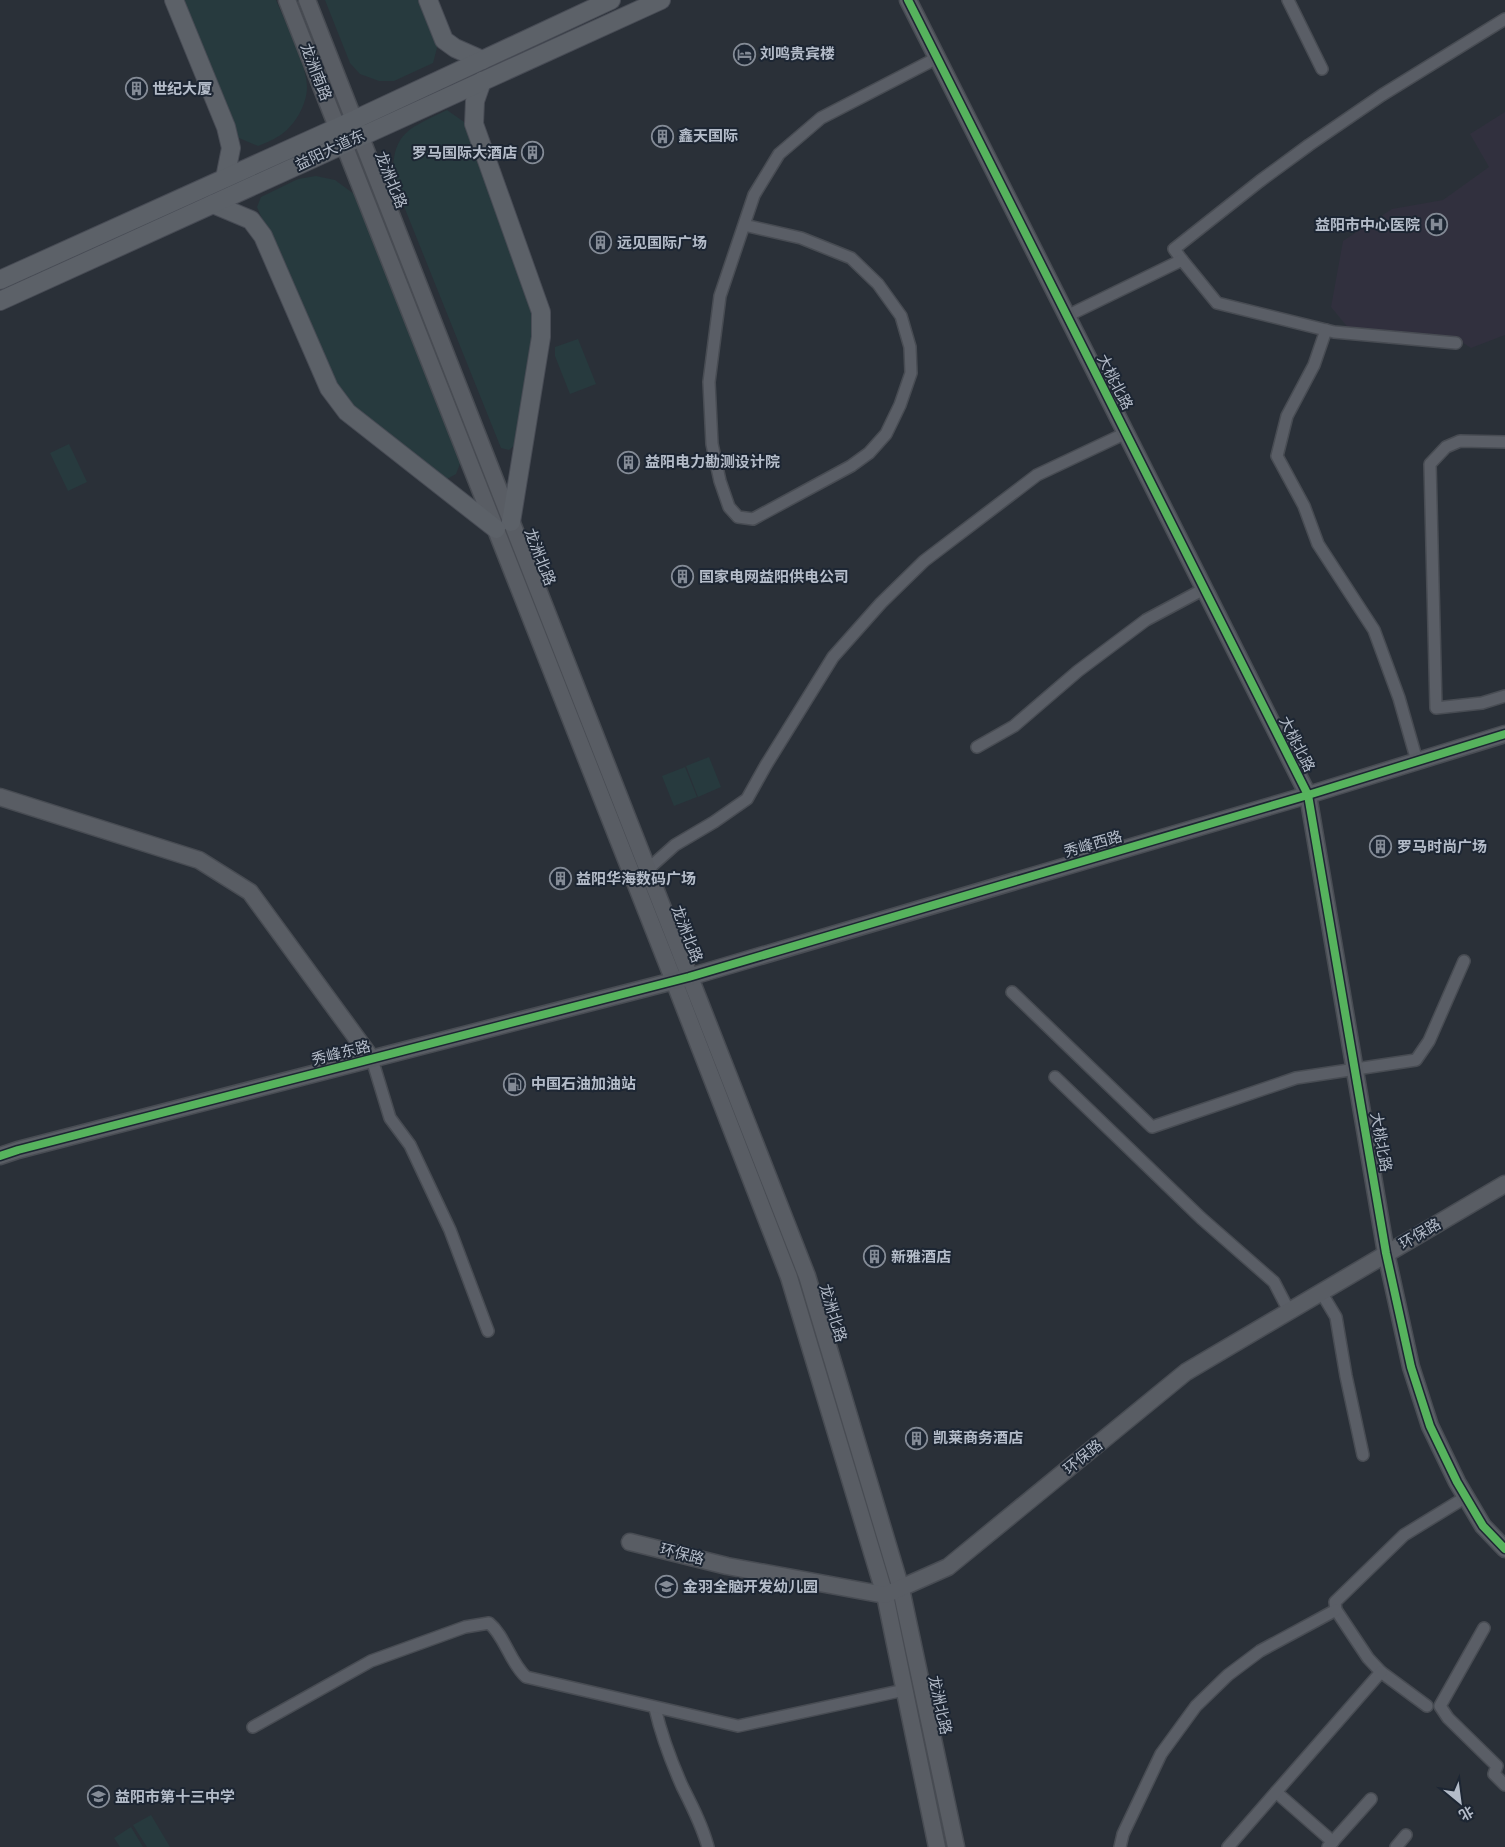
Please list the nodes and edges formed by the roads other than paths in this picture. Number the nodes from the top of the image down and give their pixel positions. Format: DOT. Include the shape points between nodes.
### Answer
graph roads {
  1 [pos="174,0"];
  2 [pos="287,0"];
  3 [pos="307,0"];
  4 [pos="428,0"];
  5 [pos="610,0"];
  6 [pos="661,0"];
  7 [pos="908,0"];
  8 [pos="1288,0"];
  9 [pos="1505,18"];
  10 [pos="937,58"];
  11 [pos="482,60"];
  12 [pos="1322,69"];
  13 [pos="482,81"];
  14 [pos="337,127"];
  15 [pos="352,134"];
  16 [pos="226,178"];
  17 [pos="212,204"];
  18 [pos="744,225"];
  19 [pos="1182,260"];
  20 [pos="0,280"];
  21 [pos="0,301"];
  22 [pos="1067,316"];
  23 [pos="1326,330"];
  24 [pos="1456,343"];
  25 [pos="1126,433"];
  26 [pos="1505,442"];
  27 [pos="504,526"];
  28 [pos="1204,590"];
  29 [pos="1505,696"];
  30 [pos="1505,734"];
  31 [pos="977,747"];
  32 [pos="1417,761"];
  33 [pos="1308,795"];
  34 [pos="0,797"];
  35 [pos="647,870"];
  36 [pos="1464,962"];
  37 [pos="682,979"];
  38 [pos="1012,992"];
  39 [pos="372,1059"];
  40 [pos="1355,1068"];
  41 [pos="1055,1077"];
  42 [pos="0,1156"];
  43 [pos="1505,1184"];
  44 [pos="1386,1253"];
  45 [pos="1321,1292"];
  46 [pos="1289,1311"];
  47 [pos="488,1331"];
  48 [pos="1363,1455"];
  49 [pos="1466,1497"];
  50 [pos="630,1542"];
  51 [pos="1505,1549"];
  52 [pos="901,1589"];
  53 [pos="885,1595"];
  54 [pos="1336,1610"];
  55 [pos="1484,1628"];
  56 [pos="1382,1672"];
  57 [pos="904,1690"];
  58 [pos="1427,1706"];
  59 [pos="655,1708"];
  60 [pos="253,1727"];
  61 [pos="1505,1785"];
  62 [pos="1276,1792"];
  63 [pos="1372,1798"];
  64 [pos="1406,1835"];
  65 [pos="1331,1845"];
  66 [pos="708,1847"];
  67 [pos="937,1847"];
  68 [pos="956,1847"];
  69 [pos="1120,1847"];
  70 [pos="1228,1847"];
  71 [pos="1396,1847"];
  1 -- 16 [label="main road" via="226,127 231,148"];
  2 -- 14 [label="street, 龙洲南路"];
  3 -- 15 [label="street, 龙洲南路"];
  4 -- 11 [label="main road" via="444,40"];
  5 -- 11 [label="main road"];
  6 -- 13 [label="main road, 益阳大道东"];
  7 -- 10 [label="street, 大桃北路"];
  8 -- 12 [label="street"];
  9 -- 19 [label="street" via="1382,94 1260,181 1174,249"];
  10 -- 18 [label="street" via="821,118 779,154 754,195"];
  10 -- 22 [label="street, 大桃北路"];
  11 -- 15 [label="main road"];
  13 -- 15 [label="main road, 益阳大道东"];
  13 -- 27 [label="main road" via="475,100 474,124 541,312 541,337"];
  14 -- 15 [label="main road"];
  14 -- 16 [label="main road"];
  15 -- 17 [label="main road, 益阳大道东"];
  15 -- 27 [label="street, 龙洲北路"];
  16 -- 20 [label="main road"];
  17 -- 21 [label="main road, 益阳大道东"];
  17 -- 27 [label="main road" via="250,220 263,236 329,388 347,412"];
  18 -- 18 [label="street" via="720,296 709,382 712,444 720,482 729,507 738,517 753,518 851,466 869,453 886,434 911,373 910,347 902,316 878,284 851,258 802,238"];
  19 -- 22 [label="street"];
  19 -- 23 [label="street" via="1217,303"];
  22 -- 25 [label="street, 大桃北路"];
  23 -- 24 [label="street"];
  23 -- 32 [label="street" via="1314,364 1287,416 1277,456 1304,506 1318,544 1374,630 1399,698"];
  25 -- 28 [label="street, 大桃北路"];
  25 -- 35 [label="street" via="1037,475 924,561 880,603 833,657 747,799 674,845"];
  26 -- 29 [label="street" via="1460,442 1446,447 1430,464 1436,708 1482,703"];
  27 -- 35 [label="street, 龙洲北路"];
  27 -- 37 [label="street, 龙洲北路"];
  28 -- 31 [label="street" via="1146,620 1078,671 1014,726"];
  28 -- 33 [label="street, 大桃北路"];
  30 -- 32 [label="street, 秀峰西路"];
  32 -- 33 [label="street, 秀峰西路"];
  33 -- 37 [label="street, 秀峰西路"];
  33 -- 40 [label="street, 大桃北路"];
  34 -- 39 [label="street" via="199,860 250,892"];
  35 -- 37 [label="street, 龙洲北路"];
  36 -- 40 [label="street" via="1429,1041 1416,1060"];
  37 -- 39 [label="street, 秀峰东路"];
  37 -- 52 [label="street, 龙洲北路" via="807,1276"];
  37 -- 53 [label="street, 龙洲北路" via="789,1277"];
  38 -- 40 [label="street" via="1152,1127 1296,1078"];
  39 -- 42 [label="street, 秀峰东路"];
  39 -- 47 [label="street" via="390,1118 410,1145 450,1230"];
  40 -- 44 [label="street, 大桃北路"];
  41 -- 46 [label="street" via="1201,1218 1274,1282"];
  43 -- 44 [label="street, 环保路"];
  44 -- 45 [label="street, 环保路"];
  44 -- 49 [label="street, 大桃北路" via="1411,1367 1430,1426"];
  45 -- 46 [label="street, 环保路"];
  45 -- 48 [label="street" via="1336,1317"];
  46 -- 52 [label="street, 环保路" via="1186,1372 948,1567"];
  49 -- 51 [label="street, 大桃北路" via="1483,1526"];
  49 -- 54 [label="street" via="1404,1535 1334,1602"];
  50 -- 53 [label="street, 环保路" via="727,1566"];
  52 -- 53 [label="street, 环保路"];
  52 -- 68 [label="street, 龙洲北路"];
  53 -- 57 [label="street, 龙洲北路"];
  54 -- 56 [label="street" via="1368,1658"];
  54 -- 69 [label="street" via="1260,1652 1228,1675 1196,1706 1161,1754"];
  55 -- 61 [label="street" via="1440,1706 1497,1766 1494,1774"];
  56 -- 58 [label="street"];
  56 -- 62 [label="street"];
  57 -- 59 [label="street" via="738,1726"];
  57 -- 67 [label="street, 龙洲北路"];
  59 -- 60 [label="street" via="526,1677 517,1668 496,1629 488,1623 464,1627 371,1661"];
  59 -- 66 [label="street"];
  62 -- 65 [label="street"];
  62 -- 70 [label="street"];
  63 -- 65 [label="street"];
  64 -- 71 [label="street"];
}
